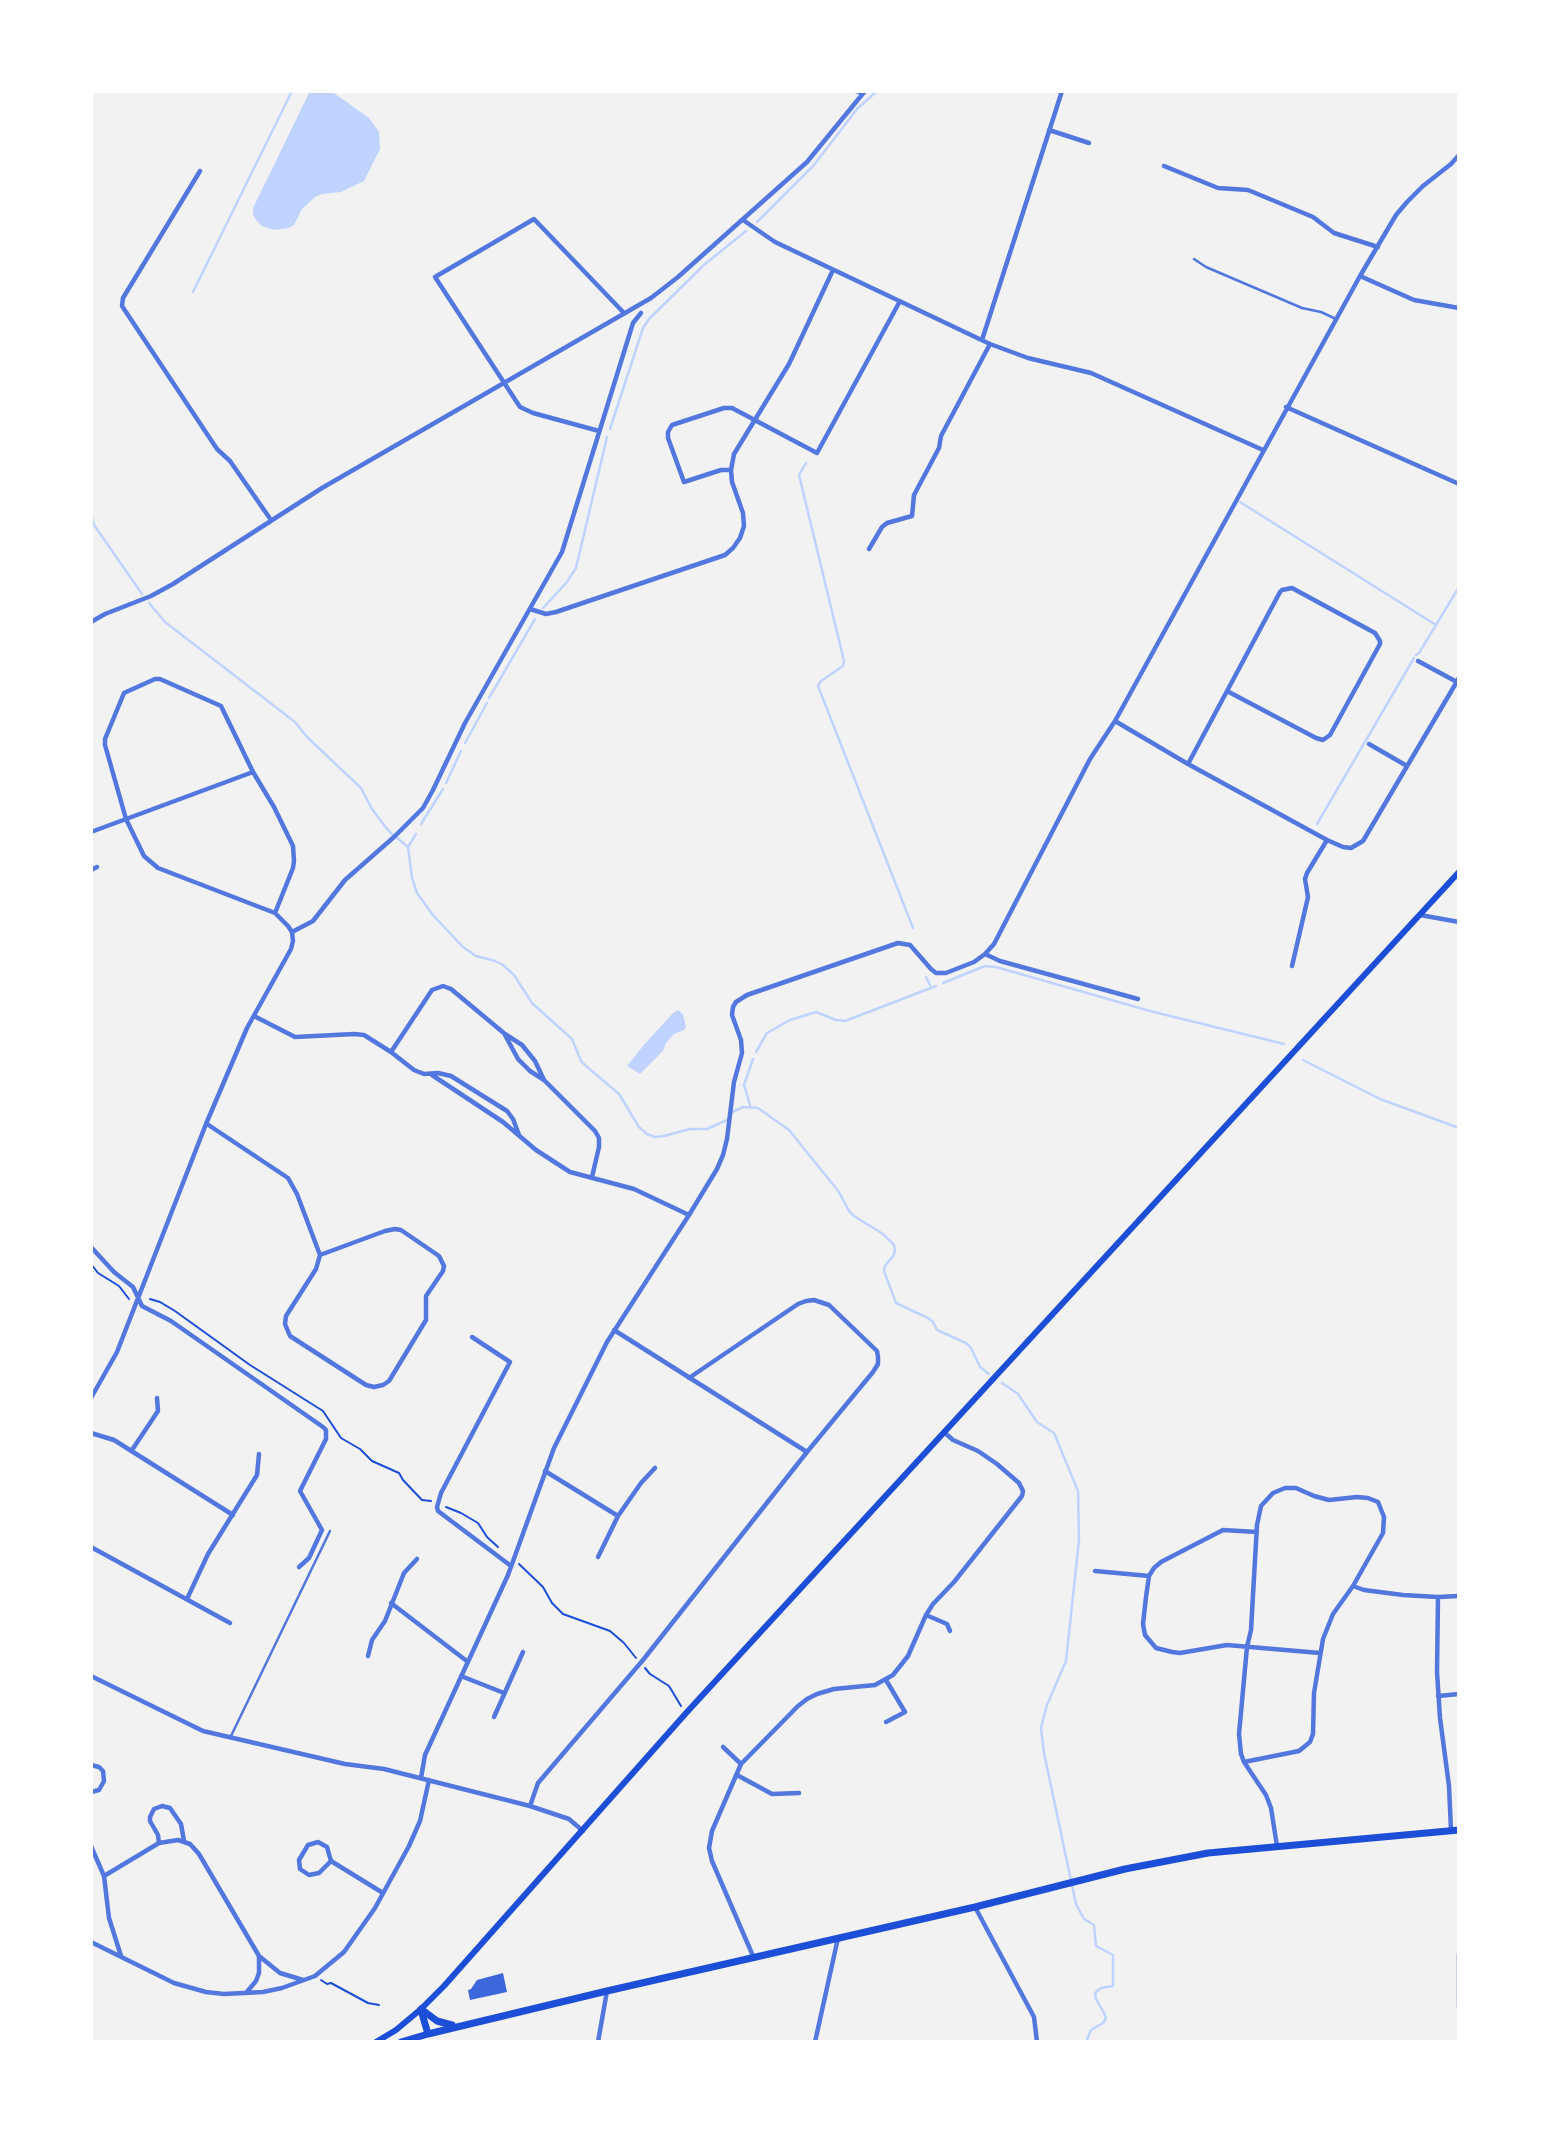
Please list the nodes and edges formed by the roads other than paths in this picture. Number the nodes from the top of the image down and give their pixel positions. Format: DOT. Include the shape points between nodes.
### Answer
graph roads {
  1 [pos="856,91"];
  2 [pos="864,92"];
  3 [pos="1062,92"];
  4 [pos="1049,130"];
  5 [pos="1089,142"];
  6 [pos="1459,155"];
  7 [pos="1164,166"];
  8 [pos="200,171"];
  9 [pos="743,220"];
  10 [pos="1378,247"];
  11 [pos="1194,259"];
  12 [pos="834,270"];
  13 [pos="1360,276"];
  14 [pos="900,301"];
  15 [pos="1459,308"];
  16 [pos="624,313"];
  17 [pos="641,313"];
  18 [pos="1337,320"];
  19 [pos="982,340"];
  20 [pos="990,344"];
  21 [pos="505,382"];
  22 [pos="1286,407"];
  23 [pos="754,420"];
  24 [pos="599,431"];
  25 [pos="1263,450"];
  26 [pos="731,470"];
  27 [pos="1459,484"];
  28 [pos="271,520"];
  29 [pos="869,549"];
  30 [pos="530,609"];
  31 [pos="91,622"];
  32 [pos="1418,661"];
  33 [pos="1458,680"];
  34 [pos="1227,691"];
  35 [pos="1115,720"];
  36 [pos="1369,744"];
  37 [pos="1188,764"];
  38 [pos="1406,766"];
  39 [pos="253,772"];
  40 [pos="126,819"];
  41 [pos="91,832"];
  42 [pos="1327,839"];
  43 [pos="97,867"];
  44 [pos="91,870"];
  45 [pos="1459,872"];
  46 [pos="275,913"];
  47 [pos="1420,915"];
  48 [pos="1459,922"];
  49 [pos="292,932"];
  50 [pos="985,954"];
  51 [pos="1292,967"];
  52 [pos="1138,999"];
  53 [pos="254,1016"];
  54 [pos="505,1034"];
  55 [pos="391,1052"];
  56 [pos="430,1074"];
  57 [pos="544,1080"];
  58 [pos="206,1124"];
  59 [pos="519,1135"];
  60 [pos="592,1177"];
  61 [pos="689,1215"];
  62 [pos="91,1247"];
  63 [pos="320,1255"];
  64 [pos="137,1299"];
  65 [pos="614,1330"];
  66 [pos="472,1337"];
  67 [pos="689,1378"];
  68 [pos="91,1398"];
  69 [pos="157,1398"];
  70 [pos="91,1433"];
  71 [pos="945,1433"];
  72 [pos="132,1450"];
  73 [pos="807,1452"];
  74 [pos="259,1454"];
  75 [pos="655,1468"];
  76 [pos="545,1471"];
  77 [pos="233,1515"];
  78 [pos="618,1516"];
  79 [pos="330,1531"];
  80 [pos="1256,1532"];
  81 [pos="91,1547"];
  82 [pos="598,1557"];
  83 [pos="417,1559"];
  84 [pos="511,1566"];
  85 [pos="299,1567"];
  86 [pos="1095,1571"];
  87 [pos="1149,1576"];
  88 [pos="1353,1586"];
  89 [pos="1459,1596"];
  90 [pos="1438,1597"];
  91 [pos="187,1599"];
  92 [pos="391,1604"];
  93 [pos="926,1615"];
  94 [pos="230,1623"];
  95 [pos="950,1631"];
  96 [pos="1247,1647"];
  97 [pos="523,1652"];
  98 [pos="1320,1653"];
  99 [pos="368,1656"];
  100 [pos="468,1662"];
  101 [pos="91,1676"];
  102 [pos="461,1676"];
  103 [pos="886,1680"];
  104 [pos="504,1693"];
  105 [pos="1459,1694"];
  106 [pos="1438,1696"];
  107 [pos="494,1717"];
  108 [pos="886,1722"];
  109 [pos="231,1737"];
  110 [pos="723,1747"];
  111 [pos="1244,1762"];
  112 [pos="741,1764"];
  113 [pos="91,1765"];
  114 [pos="737,1775"];
  115 [pos="421,1778"];
  116 [pos="429,1780"];
  117 [pos="91,1792"];
  118 [pos="799,1793"];
  119 [pos="530,1806"];
  120 [pos="583,1831"];
  121 [pos="1455,1831"];
  122 [pos="184,1841"];
  123 [pos="159,1843"];
  124 [pos="91,1846"];
  125 [pos="1278,1846"];
  126 [pos="331,1861"];
  127 [pos="104,1876"];
  128 [pos="383,1893"];
  129 [pos="975,1907"];
  130 [pos="838,1937"];
  131 [pos="91,1942"];
  132 [pos="1459,1954"];
  133 [pos="259,1956"];
  134 [pos="753,1956"];
  135 [pos="122,1958"];
  136 [pos="303,1980"];
  137 [pos="607,1991"];
  138 [pos="245,1994"];
  139 [pos="1459,2007"];
  140 [pos="421,2009"];
  141 [pos="463,2025"];
  142 [pos="429,2037"];
  143 [pos="376,2042"];
  144 [pos="401,2042"];
  145 [pos="598,2042"];
  146 [pos="815,2042"];
  147 [pos="1037,2042"];
  1 -- 2 [label="street"];
  2 -- 9 [label="street" via="807,162"];
  3 -- 4 [label="street"];
  4 -- 5 [label="street"];
  4 -- 19 [label="street"];
  6 -- 10 [label="street" via="1407,202"];
  7 -- 10 [label="street" via="1218,188 1248,190 1313,217 1334,233"];
  8 -- 28 [label="street" via="122,306 216,449 230,461"];
  9 -- 12 [label="street" via="775,242"];
  9 -- 16 [label="street" via="671,283"];
  10 -- 13 [label="street"];
  11 -- 18 [label="lane"];
  12 -- 14 [label="street"];
  12 -- 23 [label="street" via="789,364"];
  13 -- 15 [label="street" via="1414,300"];
  13 -- 18 [label="street"];
  14 -- 19 [label="street"];
  14 -- 23 [label="street" via="817,453"];
  16 -- 21 [label="street"];
  16 -- 21 [label="street" via="534,219 435,278"];
  17 -- 24 [label="street"];
  18 -- 22 [label="street"];
  19 -- 20 [label="street"];
  20 -- 25 [label="street" via="1091,373"];
  20 -- 29 [label="street" via="914,495 912,516 887,523"];
  21 -- 24 [label="street" via="526,411"];
  21 -- 28 [label="street"];
  22 -- 25 [label="street"];
  22 -- 27 [label="street"];
  23 -- 26 [label="street" via="734,454"];
  23 -- 26 [label="street" via="724,408 672,425 668,432 684,482"];
  24 -- 30 [label="street" via="562,552"];
  25 -- 35 [label="street"];
  26 -- 30 [label="street" via="744,526 740,538 724,555 556,612"];
  28 -- 31 [label="street" via="173,584"];
  30 -- 49 [label="street" via="423,808 345,880 313,921"];
  32 -- 33 [label="street"];
  33 -- 38 [label="street"];
  34 -- 34 [label="street" via="1284,588 1292,588 1380,640 1330,735 1323,740"];
  34 -- 37 [label="street"];
  35 -- 37 [label="street"];
  35 -- 50 [label="street"];
  36 -- 38 [label="street"];
  37 -- 42 [label="street"];
  38 -- 42 [label="street" via="1363,841 1351,848"];
  39 -- 40 [label="street"];
  39 -- 40 [label="street" via="220,706 155,678 124,693 105,738"];
  39 -- 46 [label="street" via="294,853 293,868"];
  40 -- 41 [label="street"];
  40 -- 46 [label="street" via="153,865"];
  42 -- 51 [label="street" via="1305,879 1308,897"];
  43 -- 44 [label="street"];
  45 -- 47 [label="main road"];
  46 -- 49 [label="street"];
  47 -- 48 [label="street"];
  47 -- 71 [label="main road"];
  49 -- 53 [label="street" via="291,949"];
  50 -- 52 [label="street"];
  50 -- 61 [label="street" via="946,973 936,972 909,945 898,943 739,999 733,1015 741,1053 723,1155"];
  53 -- 55 [label="street" via="291,1036 364,1035"];
  53 -- 58 [label="street"];
  54 -- 55 [label="street" via="443,986 432,990"];
  54 -- 57 [label="street" via="518,1059"];
  54 -- 57 [label="street" via="529,1053"];
  55 -- 56 [label="street" via="414,1070"];
  56 -- 59 [label="street"];
  56 -- 59 [label="street" via="451,1076 508,1111"];
  57 -- 60 [label="street" via="599,1138"];
  58 -- 63 [label="street" via="288,1178"];
  58 -- 64 [label="street"];
  59 -- 60 [label="street" via="570,1172"];
  60 -- 61 [label="street" via="635,1188"];
  61 -- 65 [label="street"];
  62 -- 64 [label="street" via="133,1287"];
  63 -- 63 [label="street" via="286,1316 287,1330 366,1385 383,1385 426,1321 426,1296 443,1271 443,1261 395,1229"];
  64 -- 68 [label="street" via="117,1352"];
  64 -- 85 [label="street" via="326,1430 326,1439 300,1491 322,1530 309,1558"];
  65 -- 67 [label="street"];
  65 -- 76 [label="street"];
  66 -- 84 [label="street" via="510,1362 437,1502 438,1511"];
  67 -- 73 [label="street"];
  67 -- 73 [label="street" via="798,1304 814,1300 829,1305 877,1350 878,1360"];
  69 -- 72 [label="street" via="158,1410"];
  70 -- 72 [label="street"];
  71 -- 93 [label="street" via="997,1464 1023,1491"];
  71 -- 120 [label="main road"];
  72 -- 77 [label="street"];
  73 -- 119 [label="street" via="641,1663 538,1783"];
  74 -- 77 [label="street" via="257,1475"];
  75 -- 78 [label="street"];
  76 -- 78 [label="street"];
  76 -- 84 [label="street"];
  77 -- 91 [label="street"];
  78 -- 82 [label="street"];
  79 -- 109 [label="lane"];
  80 -- 87 [label="street" via="1216,1533 1161,1562"];
  80 -- 88 [label="street" via="1261,1506 1285,1488 1329,1500 1368,1498 1378,1503 1384,1517 1383,1533"];
  80 -- 96 [label="street"];
  81 -- 91 [label="street"];
  83 -- 92 [label="street" via="404,1573"];
  84 -- 100 [label="street"];
  86 -- 87 [label="street"];
  87 -- 96 [label="street" via="1143,1629 1156,1648 1180,1653 1219,1645"];
  88 -- 90 [label="street"];
  88 -- 98 [label="street" via="1333,1615"];
  89 -- 90 [label="street"];
  90 -- 106 [label="street"];
  91 -- 94 [label="street"];
  92 -- 99 [label="street"];
  92 -- 100 [label="street"];
  93 -- 95 [label="street" via="947,1623"];
  93 -- 103 [label="street" via="908,1656"];
  96 -- 98 [label="street"];
  96 -- 111 [label="street" via="1239,1734"];
  97 -- 104 [label="street"];
  98 -- 111 [label="street" via="1310,1742 1299,1751"];
  100 -- 102 [label="street"];
  101 -- 109 [label="street" via="185,1724"];
  102 -- 104 [label="street"];
  102 -- 115 [label="street" via="425,1755"];
  103 -- 108 [label="street" via="905,1712"];
  103 -- 112 [label="street" via="817,1694 798,1706"];
  104 -- 107 [label="street"];
  105 -- 106 [label="street"];
  106 -- 121 [label="street"];
  109 -- 115 [label="street"];
  110 -- 112 [label="street"];
  111 -- 125 [label="street" via="1266,1795"];
  112 -- 114 [label="street"];
  113 -- 117 [label="street" via="103,1771 104,1781 99,1790"];
  114 -- 118 [label="street" via="772,1794"];
  114 -- 134 [label="street" via="709,1848"];
  115 -- 116 [label="street"];
  116 -- 119 [label="street"];
  116 -- 128 [label="street" via="420,1821"];
  119 -- 120 [label="street" via="569,1819"];
  120 -- 140 [label="main road"];
  121 -- 125 [label="main road"];
  122 -- 123 [label="street"];
  122 -- 123 [label="street" via="181,1824 170,1808 162,1806 150,1817"];
  122 -- 133 [label="street" via="199,1854"];
  123 -- 127 [label="street"];
  124 -- 127 [label="street"];
  125 -- 129 [label="main road" via="1125,1869"];
  126 -- 126 [label="street" via="314,1875 304,1873 298,1865 308,1845 318,1842 327,1847"];
  126 -- 128 [label="street"];
  127 -- 135 [label="street" via="109,1918"];
  128 -- 136 [label="street" via="344,1952"];
  129 -- 130 [label="main road"];
  129 -- 147 [label="street" via="1034,2017"];
  130 -- 134 [label="main road"];
  130 -- 146 [label="street"];
  131 -- 135 [label="street"];
  132 -- 139 [label="street"];
  133 -- 136 [label="street" via="280,1973"];
  133 -- 138 [label="street" via="256,1981"];
  134 -- 137 [label="main road"];
  135 -- 138 [label="street" via="193,1989"];
  136 -- 138 [label="street"];
  137 -- 141 [label="main road"];
  137 -- 145 [label="street"];
  140 -- 141 [label="main road" via="443,2024"];
  140 -- 142 [label="main road"];
  140 -- 143 [label="main road"];
  141 -- 142 [label="main road"];
  142 -- 144 [label="main road"];
}
